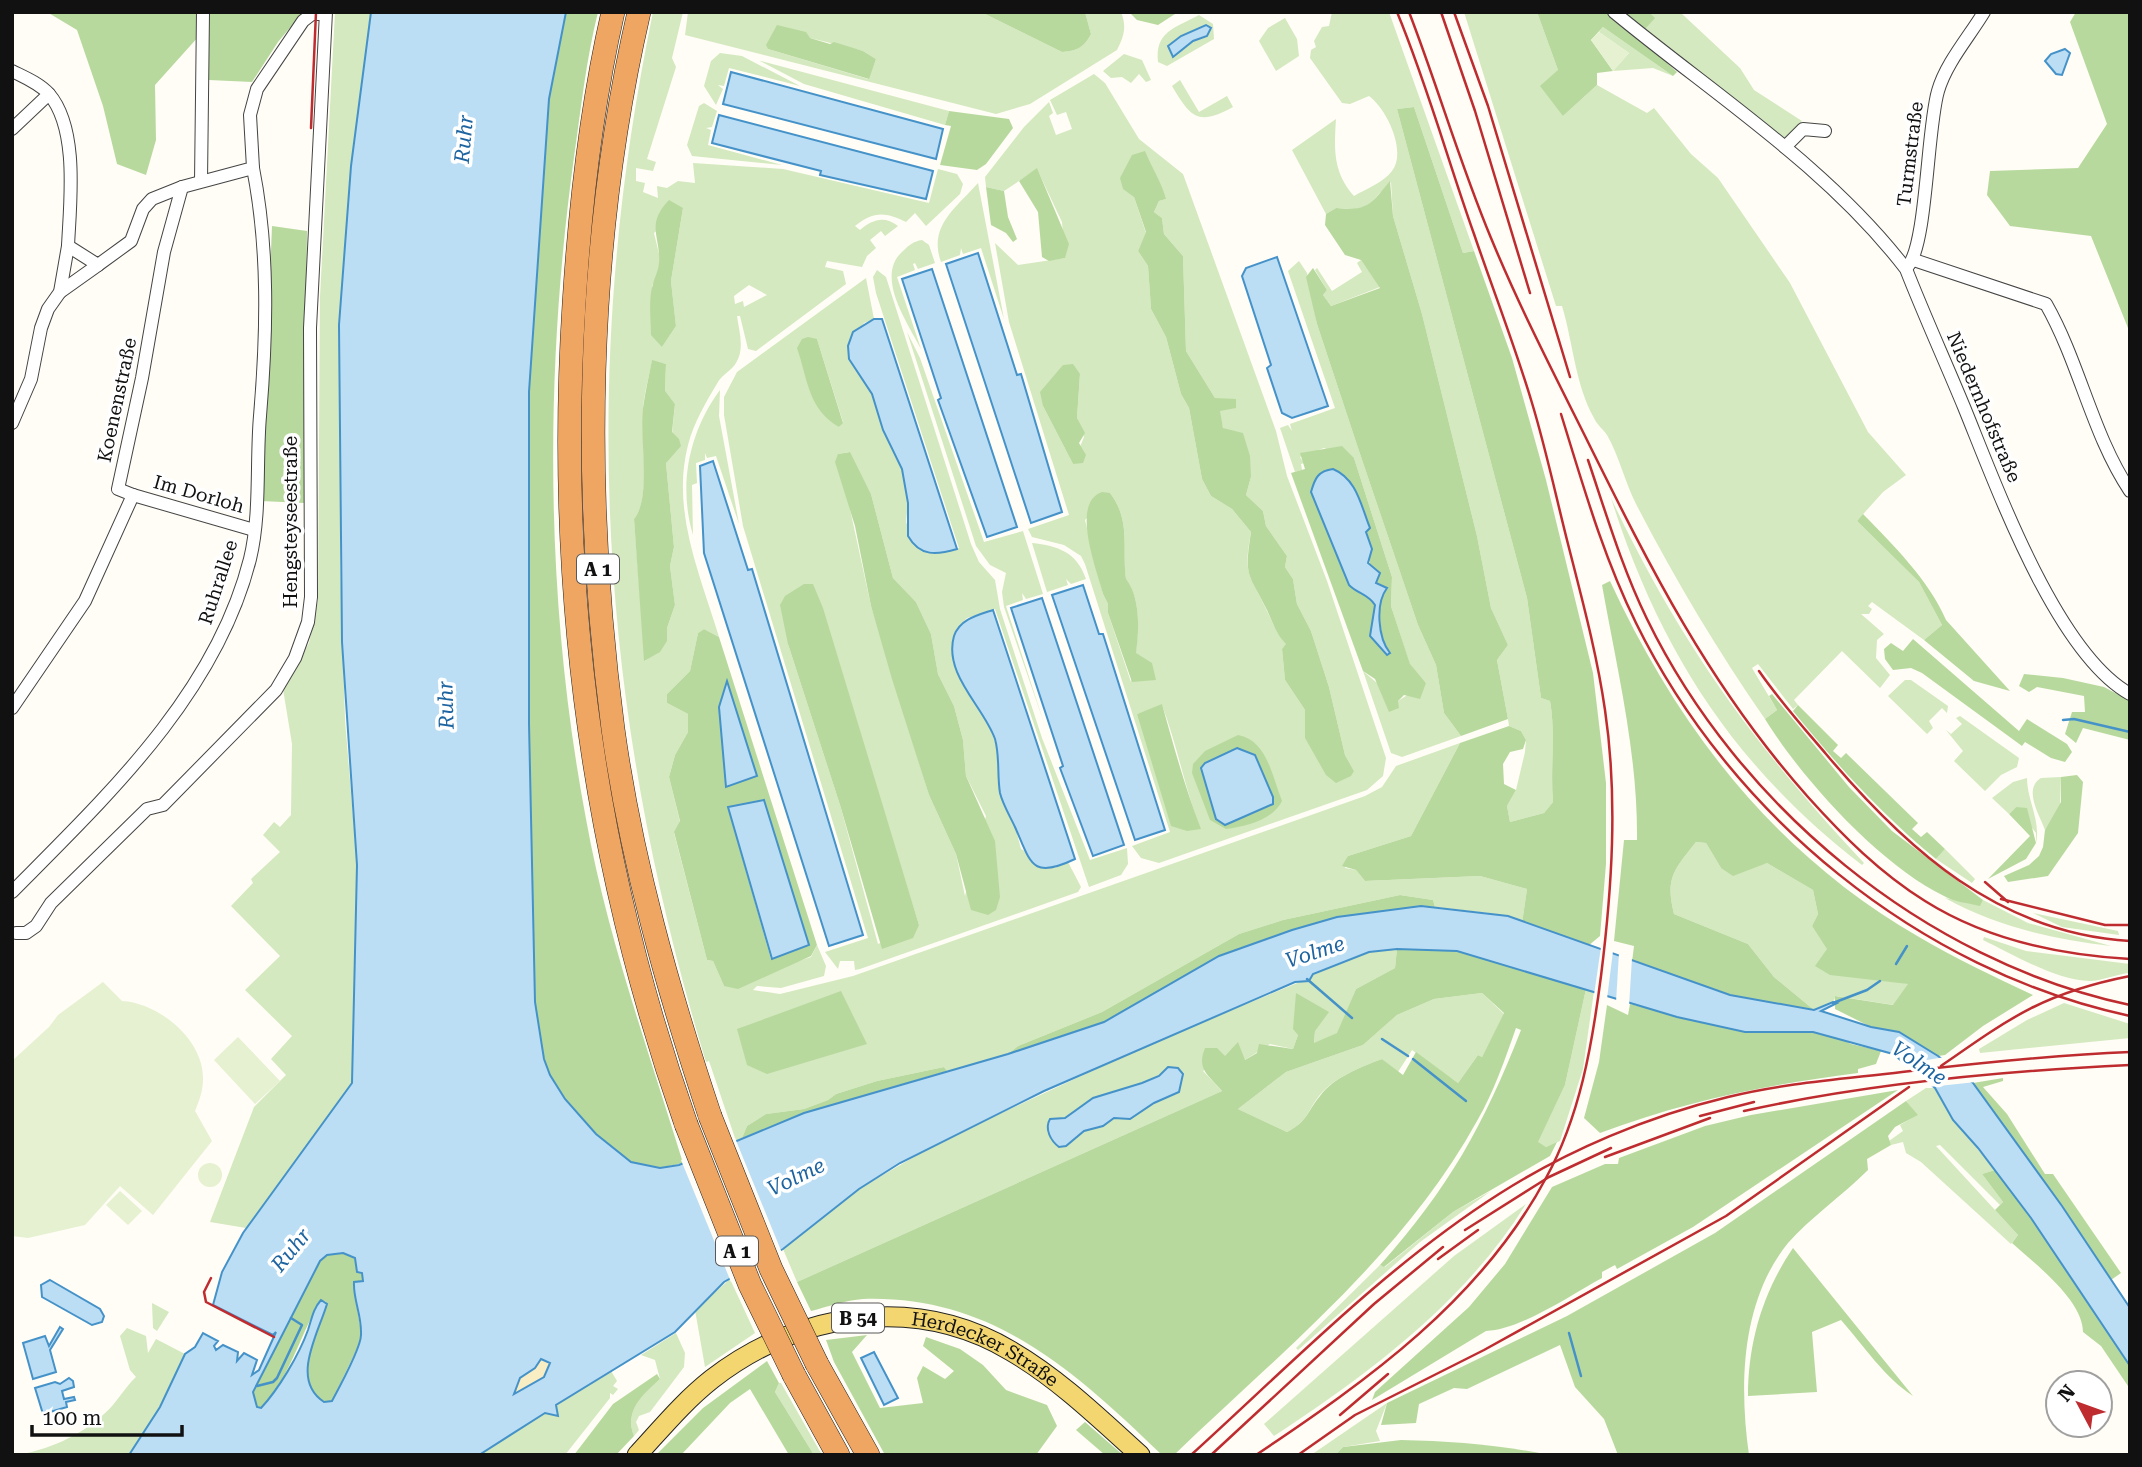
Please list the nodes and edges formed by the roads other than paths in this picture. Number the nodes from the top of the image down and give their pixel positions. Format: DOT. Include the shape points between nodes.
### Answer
graph roads {
  1 [pos="203,12"];
  2 [pos="613,12"];
  3 [pos="639,12"];
  4 [pos="1614,12"];
  5 [pos="1984,12"];
  6 [pos="326,13"];
  7 [pos="12,71"];
  8 [pos="49,94"];
  9 [pos="12,130"];
  10 [pos="1825,131"];
  11 [pos="1785,147"];
  12 [pos="253,167"];
  13 [pos="201,181"];
  14 [pos="182,187"];
  15 [pos="68,246"];
  16 [pos="98,265"];
  17 [pos="1910,265"];
  18 [pos="60,292"];
  19 [pos="12,423"];
  20 [pos="2130,491"];
  21 [pos="133,495"];
  22 [pos="254,530"];
  23 [pos="2130,694"];
  24 [pos="12,708"];
  25 [pos="12,892"];
  26 [pos="14,931"];
  27 [pos="12,946"];
  28 [pos="636,1455"];
  29 [pos="838,1455"];
  30 [pos="868,1455"];
  31 [pos="1140,1455"];
  1 -- 13 [label="street"];
  2 -- 29 [label="highway, A 1, bridge" via="582,193 568,409 572,567 588,728 605,831 646,1002 686,1124 750,1285"];
  3 -- 30 [label="highway, A 1, bridge" via="608,195 593,402 597,549 624,792 654,928 710,1116 771,1269"];
  4 -- 11 [label="street, Niedernhofstraße"];
  5 -- 17 [label="street, Turmstraße" via="1938,88"];
  6 -- 12 [label="street, Ruhrallee" via="303,20 257,89 250,115"];
  6 -- 26 [label="street, Hengsteyseestraße" via="310,328 311,597 301,644 271,696 163,804 148,809 59,895 36,926 26,933"];
  7 -- 8 [label="street"];
  8 -- 9 [label="street"];
  8 -- 15 [label="street" via="69,146"];
  10 -- 11 [label="street" via="1803,129"];
  11 -- 17 [label="street, Niedernhofstraße"];
  12 -- 13 [label="street"];
  12 -- 22 [label="street, Ruhrallee" via="265,246 264,372"];
  13 -- 14 [label="street"];
  14 -- 16 [label="street" via="152,199 143,209 131,241"];
  14 -- 21 [label="street, Koenenstraße" via="164,252 118,489"];
  15 -- 16 [label="street"];
  15 -- 18 [label="street"];
  16 -- 18 [label="street"];
  17 -- 20 [label="street" via="2046,304 2063,335 2101,439"];
  17 -- 23 [label="street, Niedernhofstraße" via="2027,557 2085,656 2109,681"];
  18 -- 19 [label="street" via="41,328 31,379"];
  21 -- 22 [label="street, Im Dorloh"];
  21 -- 24 [label="street" via="85,601"];
  22 -- 25 [label="street, Ruhrallee" via="238,595 202,671 116,784"];
  26 -- 27 [label="street, Hengsteyseestraße"];
  28 -- 31 [label="main road, Herdecker Straße / B 54" via="712,1379 768,1344 812,1326 898,1316 947,1324 1010,1350 1063,1386"];
}
